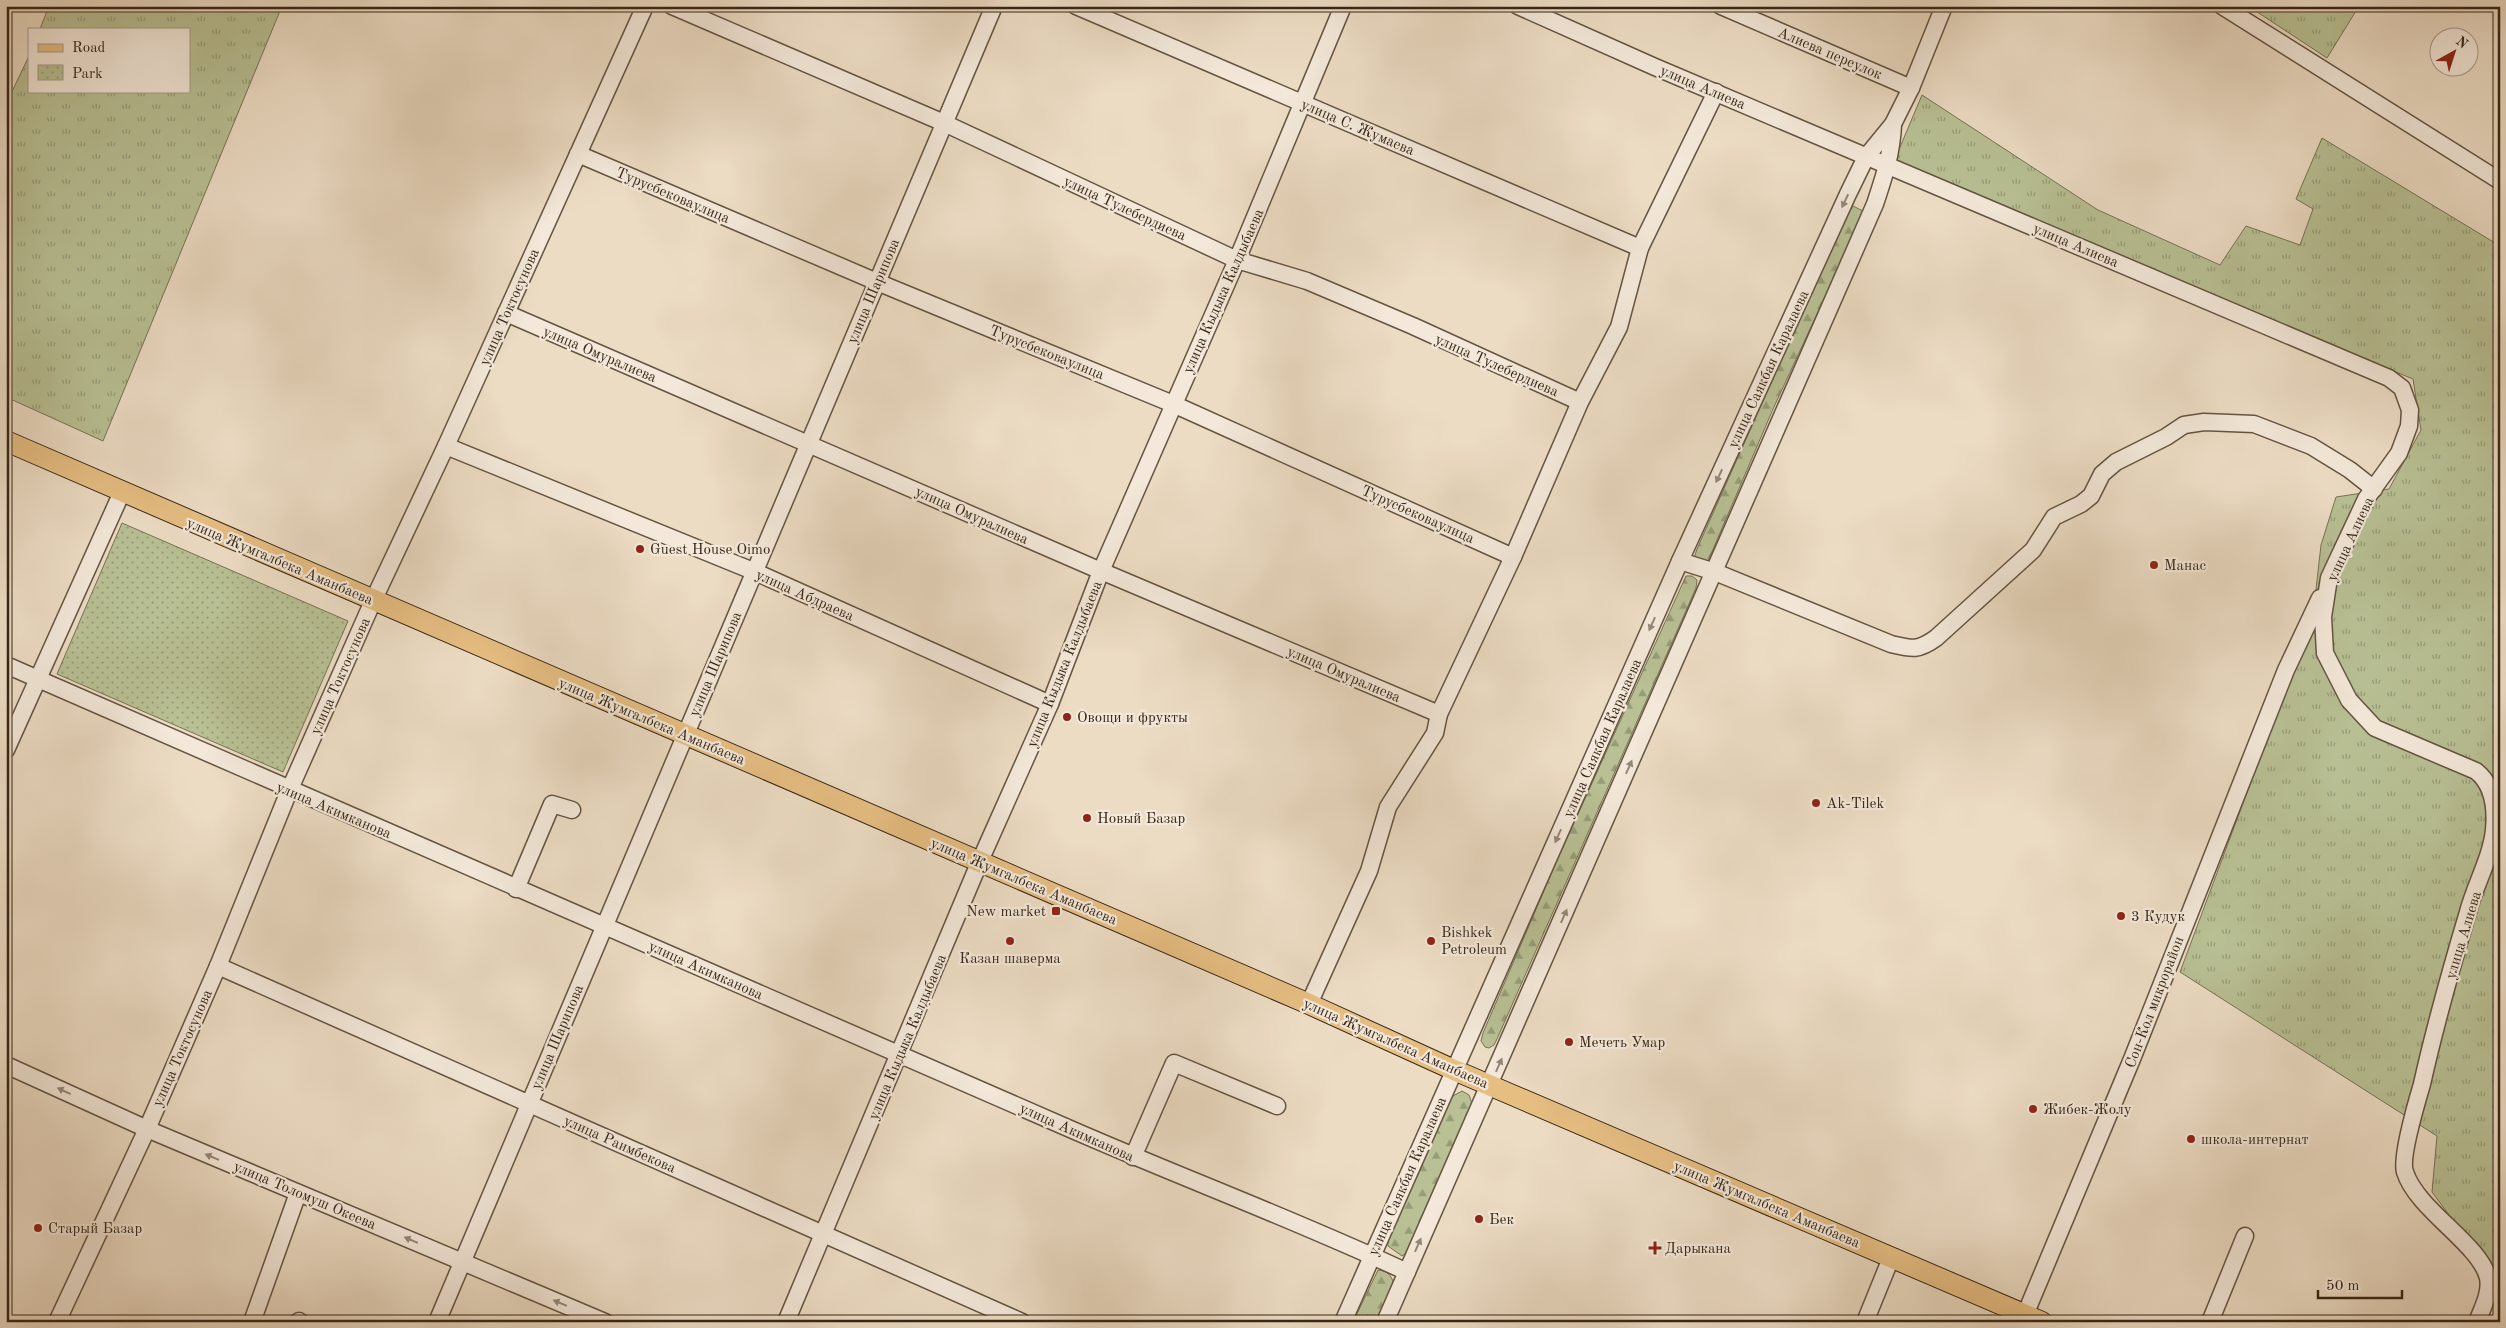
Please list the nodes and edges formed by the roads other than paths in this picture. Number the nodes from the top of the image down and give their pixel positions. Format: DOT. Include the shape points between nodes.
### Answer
graph roads {
  1 [pos="645,6"];
  2 [pos="672,6"];
  3 [pos="994,6"];
  4 [pos="1076,6"];
  5 [pos="1343,6"];
  6 [pos="1518,6"];
  7 [pos="1722,6"];
  8 [pos="1944,6"];
  9 [pos="2222,6"];
  10 [pos="1911,88"];
  11 [pos="1716,92"];
  12 [pos="1302,103"];
  13 [pos="944,123"];
  14 [pos="1893,124"];
  15 [pos="578,154"];
  16 [pos="1866,157"];
  17 [pos="1888,165"];
  18 [pos="2500,181"];
  19 [pos="1640,248"];
  20 [pos="1237,260"];
  21 [pos="876,282"];
  22 [pos="506,313"];
  23 [pos="1580,402"];
  24 [pos="1173,404"];
  25 [pos="6,441"];
  26 [pos="809,443"];
  27 [pos="446,446"];
  28 [pos="2374,489"];
  29 [pos="122,492"];
  30 [pos="1513,556"];
  31 [pos="1680,561"];
  32 [pos="753,571"];
  33 [pos="1101,571"];
  34 [pos="1715,572"];
  35 [pos="2329,578"];
  36 [pos="373,601"];
  37 [pos="6,666"];
  38 [pos="38,680"];
  39 [pos="1050,704"];
  40 [pos="1439,714"];
  41 [pos="685,734"];
  42 [pos="6,750"];
  43 [pos="289,791"];
  44 [pos="572,810"];
  45 [pos="980,862"];
  46 [pos="516,888"];
  47 [pos="604,925"];
  48 [pos="218,966"];
  49 [pos="1309,1004"];
  50 [pos="900,1055"];
  51 [pos="6,1064"];
  52 [pos="1454,1070"];
  53 [pos="1490,1085"];
  54 [pos="529,1104"];
  55 [pos="1277,1106"];
  56 [pos="146,1129"];
  57 [pos="1133,1157"];
  58 [pos="298,1192"];
  59 [pos="823,1234"];
  60 [pos="2245,1236"];
  61 [pos="1371,1256"];
  62 [pos="1891,1258"];
  63 [pos="462,1262"];
  64 [pos="1407,1272"];
  65 [pos="2034,1318"];
  66 [pos="57,1322"];
  67 [pos="252,1322"];
  68 [pos="437,1322"];
  69 [pos="605,1322"];
  70 [pos="786,1322"];
  71 [pos="1022,1322"];
  72 [pos="1343,1322"];
  73 [pos="1385,1322"];
  74 [pos="1865,1322"];
  75 [pos="2210,1322"];
  76 [pos="2477,1322"];
  1 -- 15 [label="street, улица Токтосунова"];
  2 -- 13 [label="street, улица Тулебердиева"];
  3 -- 13 [label="street, улица Шарипова"];
  4 -- 12 [label="street, улица С. Жумаева"];
  5 -- 12 [label="street, улица Кыдыка Калдыбаева"];
  6 -- 11 [label="street, улица Алиева"];
  7 -- 10 [label="street, Алиева переулок"];
  8 -- 10 [label="street"];
  9 -- 18 [label="street"];
  10 -- 14 [label="street"];
  11 -- 16 [label="street, улица Алиева"];
  11 -- 19 [label="street"];
  12 -- 19 [label="street, улица С. Жумаева"];
  12 -- 20 [label="street, улица Кыдыка Калдыбаева"];
  13 -- 20 [label="street, улица Тулебердиева"];
  13 -- 21 [label="street, улица Шарипова"];
  14 -- 16 [label="street, улица Саякбая Каралаева"];
  14 -- 17 [label="street, улица Саякбая Каралаева"];
  15 -- 21 [label="street, Турусбековаулица"];
  15 -- 22 [label="street, улица Токтосунова"];
  16 -- 17 [label="street, улица Алиева"];
  16 -- 31 [label="street, улица Саякбая Каралаева, one-way"];
  17 -- 28 [label="street, улица Алиева" via="2396,382 2402,388 2410,410 2408,426 2399,453"];
  17 -- 34 [label="street, улица Саякбая Каралаева" via="1875,204"];
  19 -- 23 [label="street" via="1620,327"];
  20 -- 23 [label="street, улица Тулебердиева" via="1307,281"];
  20 -- 24 [label="street, улица Кыдыка Калдыбаева"];
  21 -- 24 [label="street, Турусбековаулица"];
  21 -- 26 [label="street, улица Шарипова"];
  22 -- 26 [label="street, улица Омуралиева"];
  22 -- 27 [label="street, улица Токтосунова"];
  23 -- 30 [label="street"];
  24 -- 30 [label="street, Турусбековаулица"];
  24 -- 33 [label="street, улица Кыдыка Калдыбаева"];
  25 -- 29 [label="main road, улица Жумгалбека Аманбаева"];
  26 -- 32 [label="street, улица Шарипова"];
  26 -- 33 [label="street, улица Омуралиева"];
  27 -- 32 [label="street, улица Абдраева"];
  27 -- 36 [label="street, улица Токтосунова"];
  28 -- 34 [label="street" via="2311,446 2254,424 2204,422 2184,425 2116,462 2102,474 2091,496 2054,517 2033,550 1936,638 1924,647 1912,649 1891,644"];
  28 -- 35 [label="street, улица Алиева" via="2366,499"];
  29 -- 36 [label="main road, улица Жумгалбека Аманбаева"];
  29 -- 38 [label="street"];
  30 -- 40 [label="street"];
  31 -- 34 [label="street"];
  31 -- 52 [label="street, улица Саякбая Каралаева, one-way"];
  32 -- 39 [label="street, улица Абдраева"];
  32 -- 41 [label="street, улица Шарипова"];
  33 -- 39 [label="street, улица Кыдыка Калдыбаева"];
  33 -- 40 [label="street, улица Омуралиева"];
  53 -- 34 [label="street, улица Саякбая Каралаева, one-way"];
  35 -- 65 [label="street, Сон-Кол микрорайон" via="2286,670 2132,1059"];
  35 -- 76 [label="street, улица Алиева" via="2323,617 2325,653 2360,715 2375,728 2476,771 2484,777 2493,800 2491,846 2468,910 2426,1065 2407,1144 2404,1171 2416,1193 2482,1264 2488,1279 2488,1292"];
  36 -- 41 [label="main road, улица Жумгалбека Аманбаева"];
  36 -- 43 [label="street, улица Токтосунова"];
  37 -- 38 [label="street, улица Акимканова"];
  38 -- 42 [label="street"];
  38 -- 43 [label="street, улица Акимканова"];
  39 -- 45 [label="street, улица Кыдыка Калдыбаева"];
  40 -- 49 [label="street" via="1435,733 1388,807 1369,872"];
  41 -- 45 [label="main road, улица Жумгалбека Аманбаева"];
  41 -- 47 [label="street, улица Шарипова"];
  43 -- 46 [label="street, улица Акимканова"];
  43 -- 48 [label="street, улица Токтосунова"];
  44 -- 46 [label="street" via="552,804"];
  45 -- 49 [label="main road, улица Жумгалбека Аманбаева"];
  45 -- 50 [label="street, улица Кыдыка Калдыбаева"];
  46 -- 47 [label="street, улица Акимканова"];
  47 -- 50 [label="street, улица Акимканова"];
  47 -- 54 [label="street, улица Шарипова"];
  48 -- 54 [label="street, улица Раимбекова"];
  48 -- 56 [label="street, улица Токтосунова"];
  49 -- 52 [label="main road, улица Жумгалбека Аманбаева"];
  50 -- 57 [label="street, улица Акимканова"];
  50 -- 59 [label="street, улица Кыдыка Калдыбаева"];
  56 -- 51 [label="street, улица Толомуш Океева, one-way"];
  52 -- 53 [label="main road, улица Жумгалбека Аманбаева"];
  52 -- 61 [label="street, улица Саякбая Каралаева"];
  53 -- 62 [label="main road, улица Жумгалбека Аманбаева"];
  64 -- 53 [label="street, улица Саякбая Каралаева, one-way"];
  54 -- 59 [label="street, улица Раимбекова"];
  54 -- 63 [label="street, улица Шарипова"];
  55 -- 57 [label="street" via="1174,1063"];
  58 -- 56 [label="street, улица Толомуш Океева, one-way"];
  56 -- 66 [label="street, улица Токтосунова"];
  57 -- 61 [label="street, улица Акимканова"];
  63 -- 58 [label="street, улица Толомуш Океева, one-way"];
  58 -- 67 [label="street"];
  59 -- 70 [label="street, улица Кыдыка Калдыбаева"];
  59 -- 71 [label="street, улица Раимбекова"];
  60 -- 75 [label="street"];
  61 -- 64 [label="street, улица Акимканова"];
  61 -- 72 [label="street, улица Саякбая Каралаева"];
  62 -- 65 [label="main road, улица Жумгалбека Аманбаева"];
  62 -- 74 [label="street"];
  63 -- 68 [label="street, улица Шарипова"];
  69 -- 63 [label="street, улица Толомуш Океева, one-way"];
  64 -- 73 [label="street, улица Саякбая Каралаева"];
}
